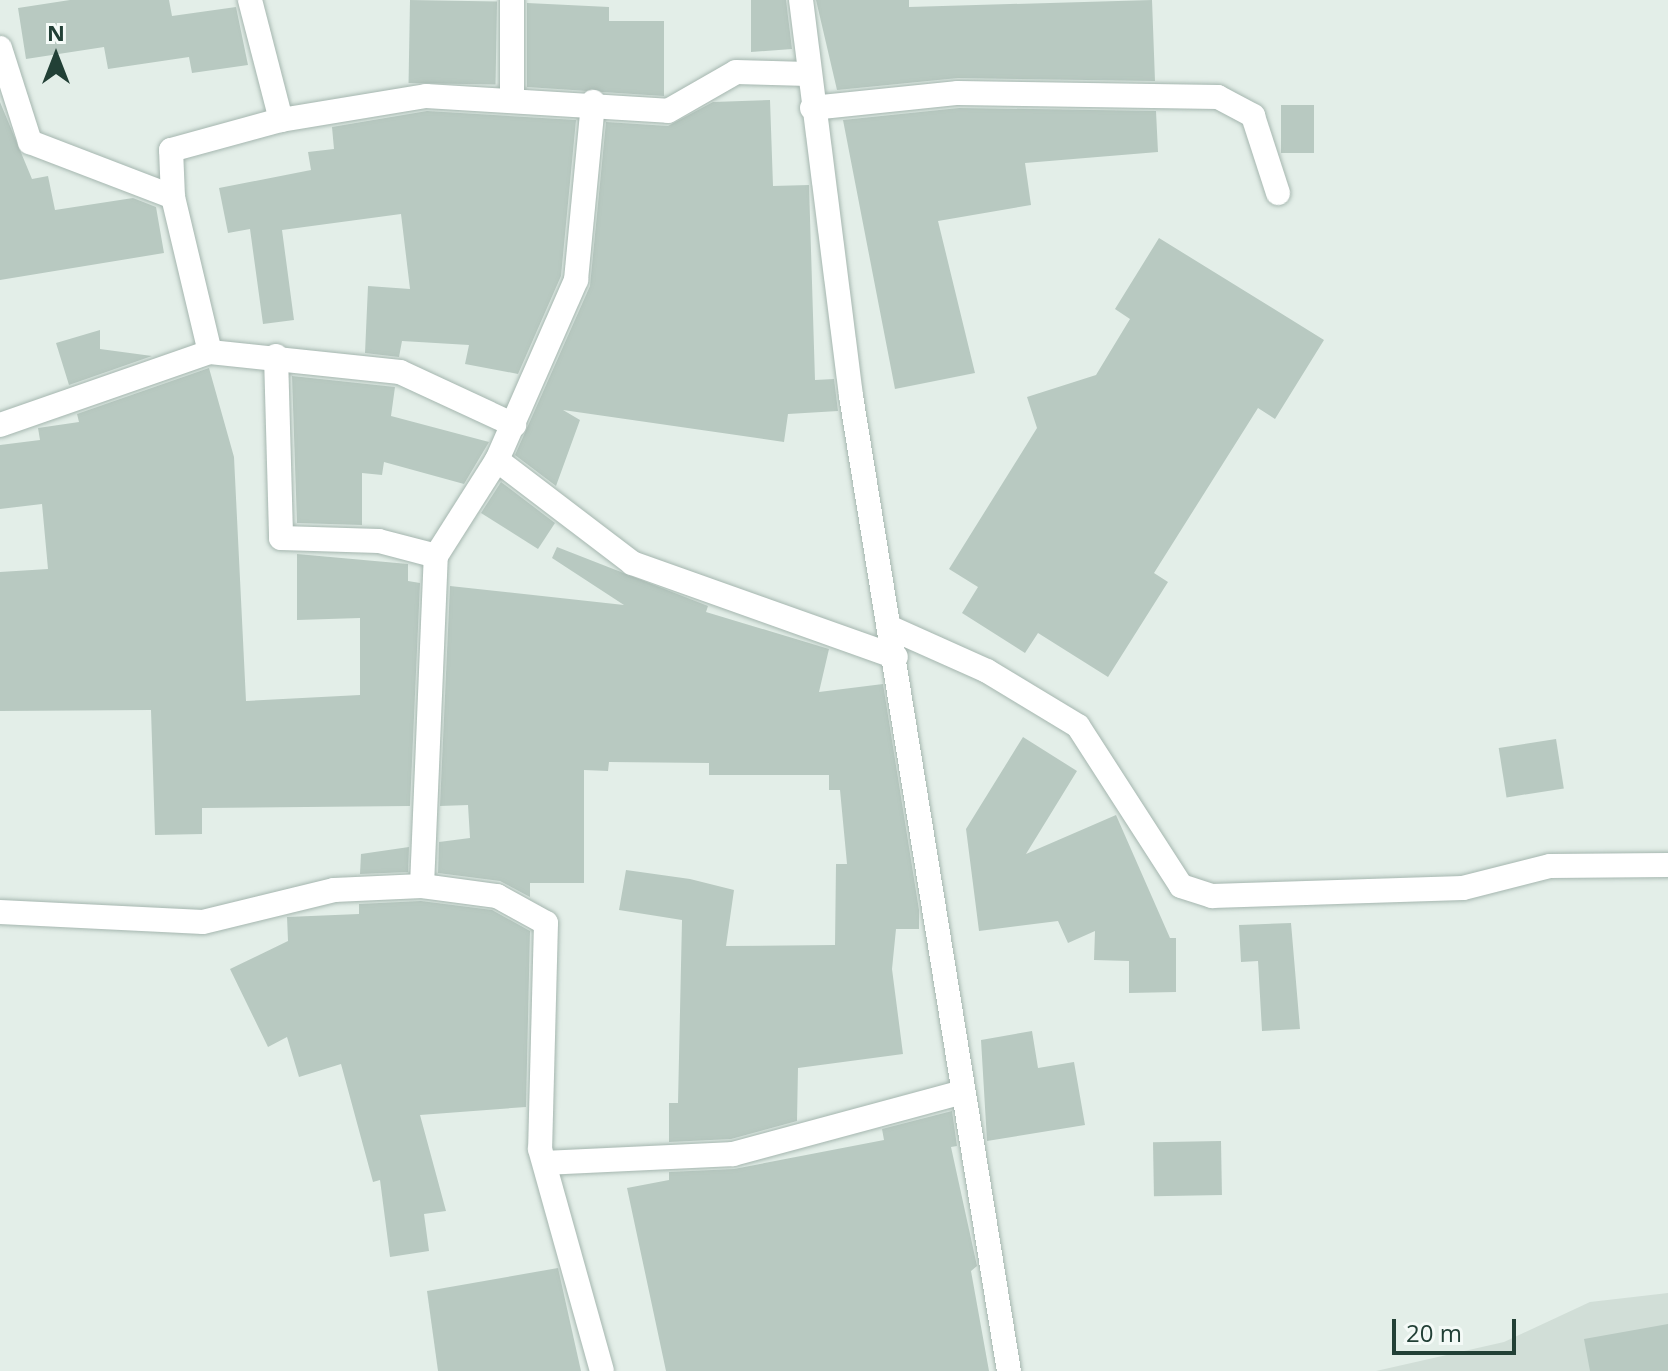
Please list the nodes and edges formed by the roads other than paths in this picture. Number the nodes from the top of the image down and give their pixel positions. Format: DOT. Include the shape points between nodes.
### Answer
graph roads {
  1 [pos="250,0"];
  2 [pos="512,0"];
  3 [pos="801,0"];
  4 [pos="0,48"];
  5 [pos="808,74"];
  6 [pos="512,99"];
  7 [pos="593,102"];
  8 [pos="812,108"];
  9 [pos="281,120"];
  10 [pos="1278,193"];
  11 [pos="173,197"];
  12 [pos="210,352"];
  13 [pos="276,356"];
  14 [pos="0,425"];
  15 [pos="514,425"];
  16 [pos="497,460"];
  17 [pos="436,556"];
  18 [pos="891,628"];
  19 [pos="896,657"];
  20 [pos="1668,865"];
  21 [pos="422,886"];
  22 [pos="0,912"];
  23 [pos="963,1092"];
  24 [pos="545,1163"];
  25 [pos="602,1371"];
  26 [pos="1009,1371"];
  1 -- 9 [label="street"];
  2 -- 6 [label="street"];
  3 -- 5 [label="street"];
  4 -- 11 [label="street" via="30,142"];
  5 -- 7 [label="street" via="736,72 668,111"];
  5 -- 8 [label="street"];
  6 -- 7 [label="street"];
  6 -- 9 [label="street" via="426,96"];
  7 -- 15 [label="street" via="576,280"];
  8 -- 10 [label="street" via="958,93 1218,97 1253,116"];
  8 -- 18 [label="street"];
  9 -- 11 [label="street" via="171,150"];
  11 -- 12 [label="street"];
  12 -- 13 [label="street"];
  12 -- 14 [label="street"];
  13 -- 15 [label="street" via="400,372"];
  13 -- 17 [label="street" via="281,538 379,541"];
  15 -- 16 [label="street"];
  16 -- 17 [label="street"];
  16 -- 19 [label="street" via="632,563"];
  17 -- 21 [label="street"];
  18 -- 19 [label="street"];
  18 -- 20 [label="street" via="987,671 1078,726 1181,886 1212,896 1463,888 1550,866"];
  19 -- 23 [label="street"];
  21 -- 22 [label="street" via="334,890 203,922"];
  21 -- 24 [label="street" via="497,896 546,923"];
  23 -- 24 [label="street" via="733,1154"];
  23 -- 26 [label="street"];
  24 -- 25 [label="street"];
}
